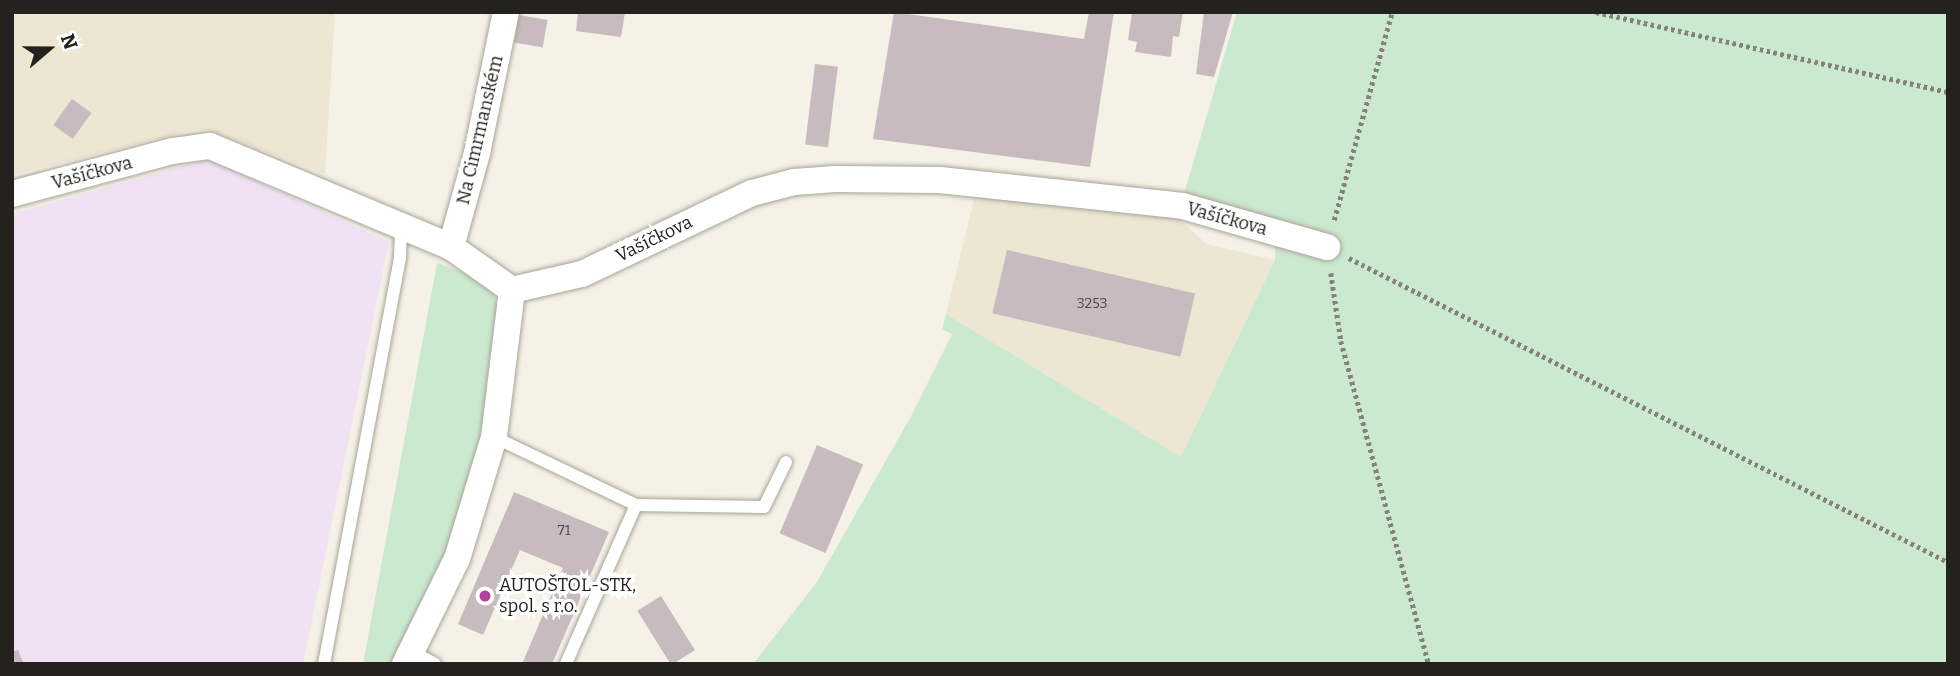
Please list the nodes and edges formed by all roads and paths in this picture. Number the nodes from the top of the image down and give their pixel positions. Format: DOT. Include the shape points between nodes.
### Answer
graph roads {
  1 [pos="506,12"];
  2 [pos="1392,12"];
  3 [pos="1596,12"];
  4 [pos="1948,92"];
  5 [pos="12,194"];
  6 [pos="401,228"];
  7 [pos="450,247"];
  8 [pos="1327,247"];
  9 [pos="512,290"];
  10 [pos="494,437"];
  11 [pos="786,462"];
  12 [pos="636,505"];
  13 [pos="1948,562"];
  14 [pos="408,658"];
  15 [pos="324,664"];
  16 [pos="435,664"];
  17 [pos="566,664"];
  18 [pos="1429,664"];
  1 -- 7 [label="street, Na Cimrmanském" via="477,153"];
  2 -- 8 [label="path"];
  3 -- 4 [label="path"];
  5 -- 6 [label="street, Vašíčkova" via="173,151 210,146"];
  6 -- 7 [label="street, Vašíčkova"];
  6 -- 15 [label="lane" via="400,257"];
  7 -- 9 [label="street, Vašíčkova"];
  8 -- 9 [label="street, Vašíčkova" via="1183,206 940,180 835,179 752,193 582,274"];
  8 -- 13 [label="path"];
  8 -- 18 [label="path" via="1341,341"];
  9 -- 10 [label="street"];
  10 -- 12 [label="lane"];
  10 -- 14 [label="street" via="457,559"];
  11 -- 12 [label="lane" via="764,507"];
  12 -- 17 [label="lane"];
  14 -- 16 [label="lane"];
}
